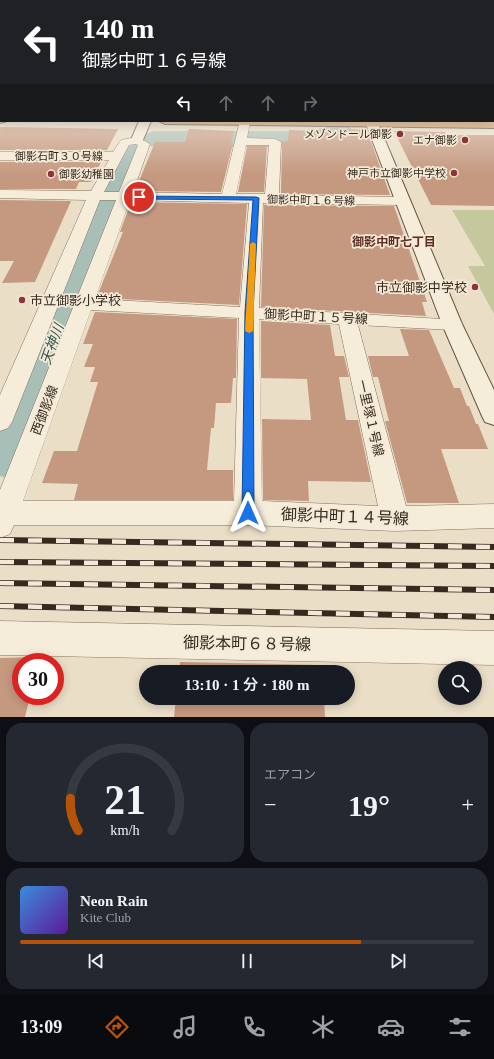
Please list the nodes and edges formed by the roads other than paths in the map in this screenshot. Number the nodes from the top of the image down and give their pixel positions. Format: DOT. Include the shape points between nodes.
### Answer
graph roads {
  1 [pos="145,122"];
  2 [pos="245,122"];
  3 [pos="372,122"];
  4 [pos="494,125"];
  5 [pos="137,140"];
  6 [pos="242,140"];
  7 [pos="0,156"];
  8 [pos="117,156"];
  9 [pos="0,194"];
  10 [pos="108,196"];
  11 [pos="228,198"];
  12 [pos="264,199"];
  13 [pos="403,201"];
  14 [pos="84,304"];
  15 [pos="249,312"];
  16 [pos="347,318"];
  17 [pos="452,324"];
  18 [pos="494,416"];
  19 [pos="0,422"];
  20 [pos="248,513"];
  21 [pos="494,516"];
  22 [pos="2,517"];
  23 [pos="395,519"];
  24 [pos="0,638"];
  25 [pos="494,648"];
  1 -- 5 [label="street"];
  2 -- 3 [label="highway"];
  2 -- 6 [label="street"];
  3 -- 4 [label="highway"];
  3 -- 13 [label="street"];
  5 -- 8 [label="street, 西御影線" via="125,142"];
  5 -- 10 [label="street, 西御影線" via="144,144"];
  6 -- 11 [label="street"];
  6 -- 12 [label="street" via="275,142"];
  7 -- 8 [label="street, 御影石町３０号線"];
  8 -- 10 [label="street, 西御影線"];
  9 -- 10 [label="street, 御影中町１６号線"];
  10 -- 11 [label="street, 御影中町１６号線"];
  10 -- 14 [label="street, 西御影線"];
  10 -- 19 [label="street, 西御影線"];
  11 -- 12 [label="street, 御影中町１６号線"];
  12 -- 13 [label="street, 御影中町１６号線"];
  12 -- 15 [label="street"];
  13 -- 17 [label="street"];
  14 -- 15 [label="street, 御影中町１５号線"];
  14 -- 22 [label="street, 西御影線"];
  15 -- 16 [label="street, 御影中町１５号線"];
  15 -- 20 [label="street"];
  16 -- 17 [label="street, 御影中町１５号線"];
  16 -- 23 [label="street, 一里塚１号線"];
  17 -- 18 [label="street"];
  20 -- 22 [label="street, 御影中町１４号線"];
  20 -- 23 [label="street, 御影中町１４号線"];
  21 -- 23 [label="street, 御影中町１４号線"];
  24 -- 25 [label="street, 御影本町６８号線"];
}
